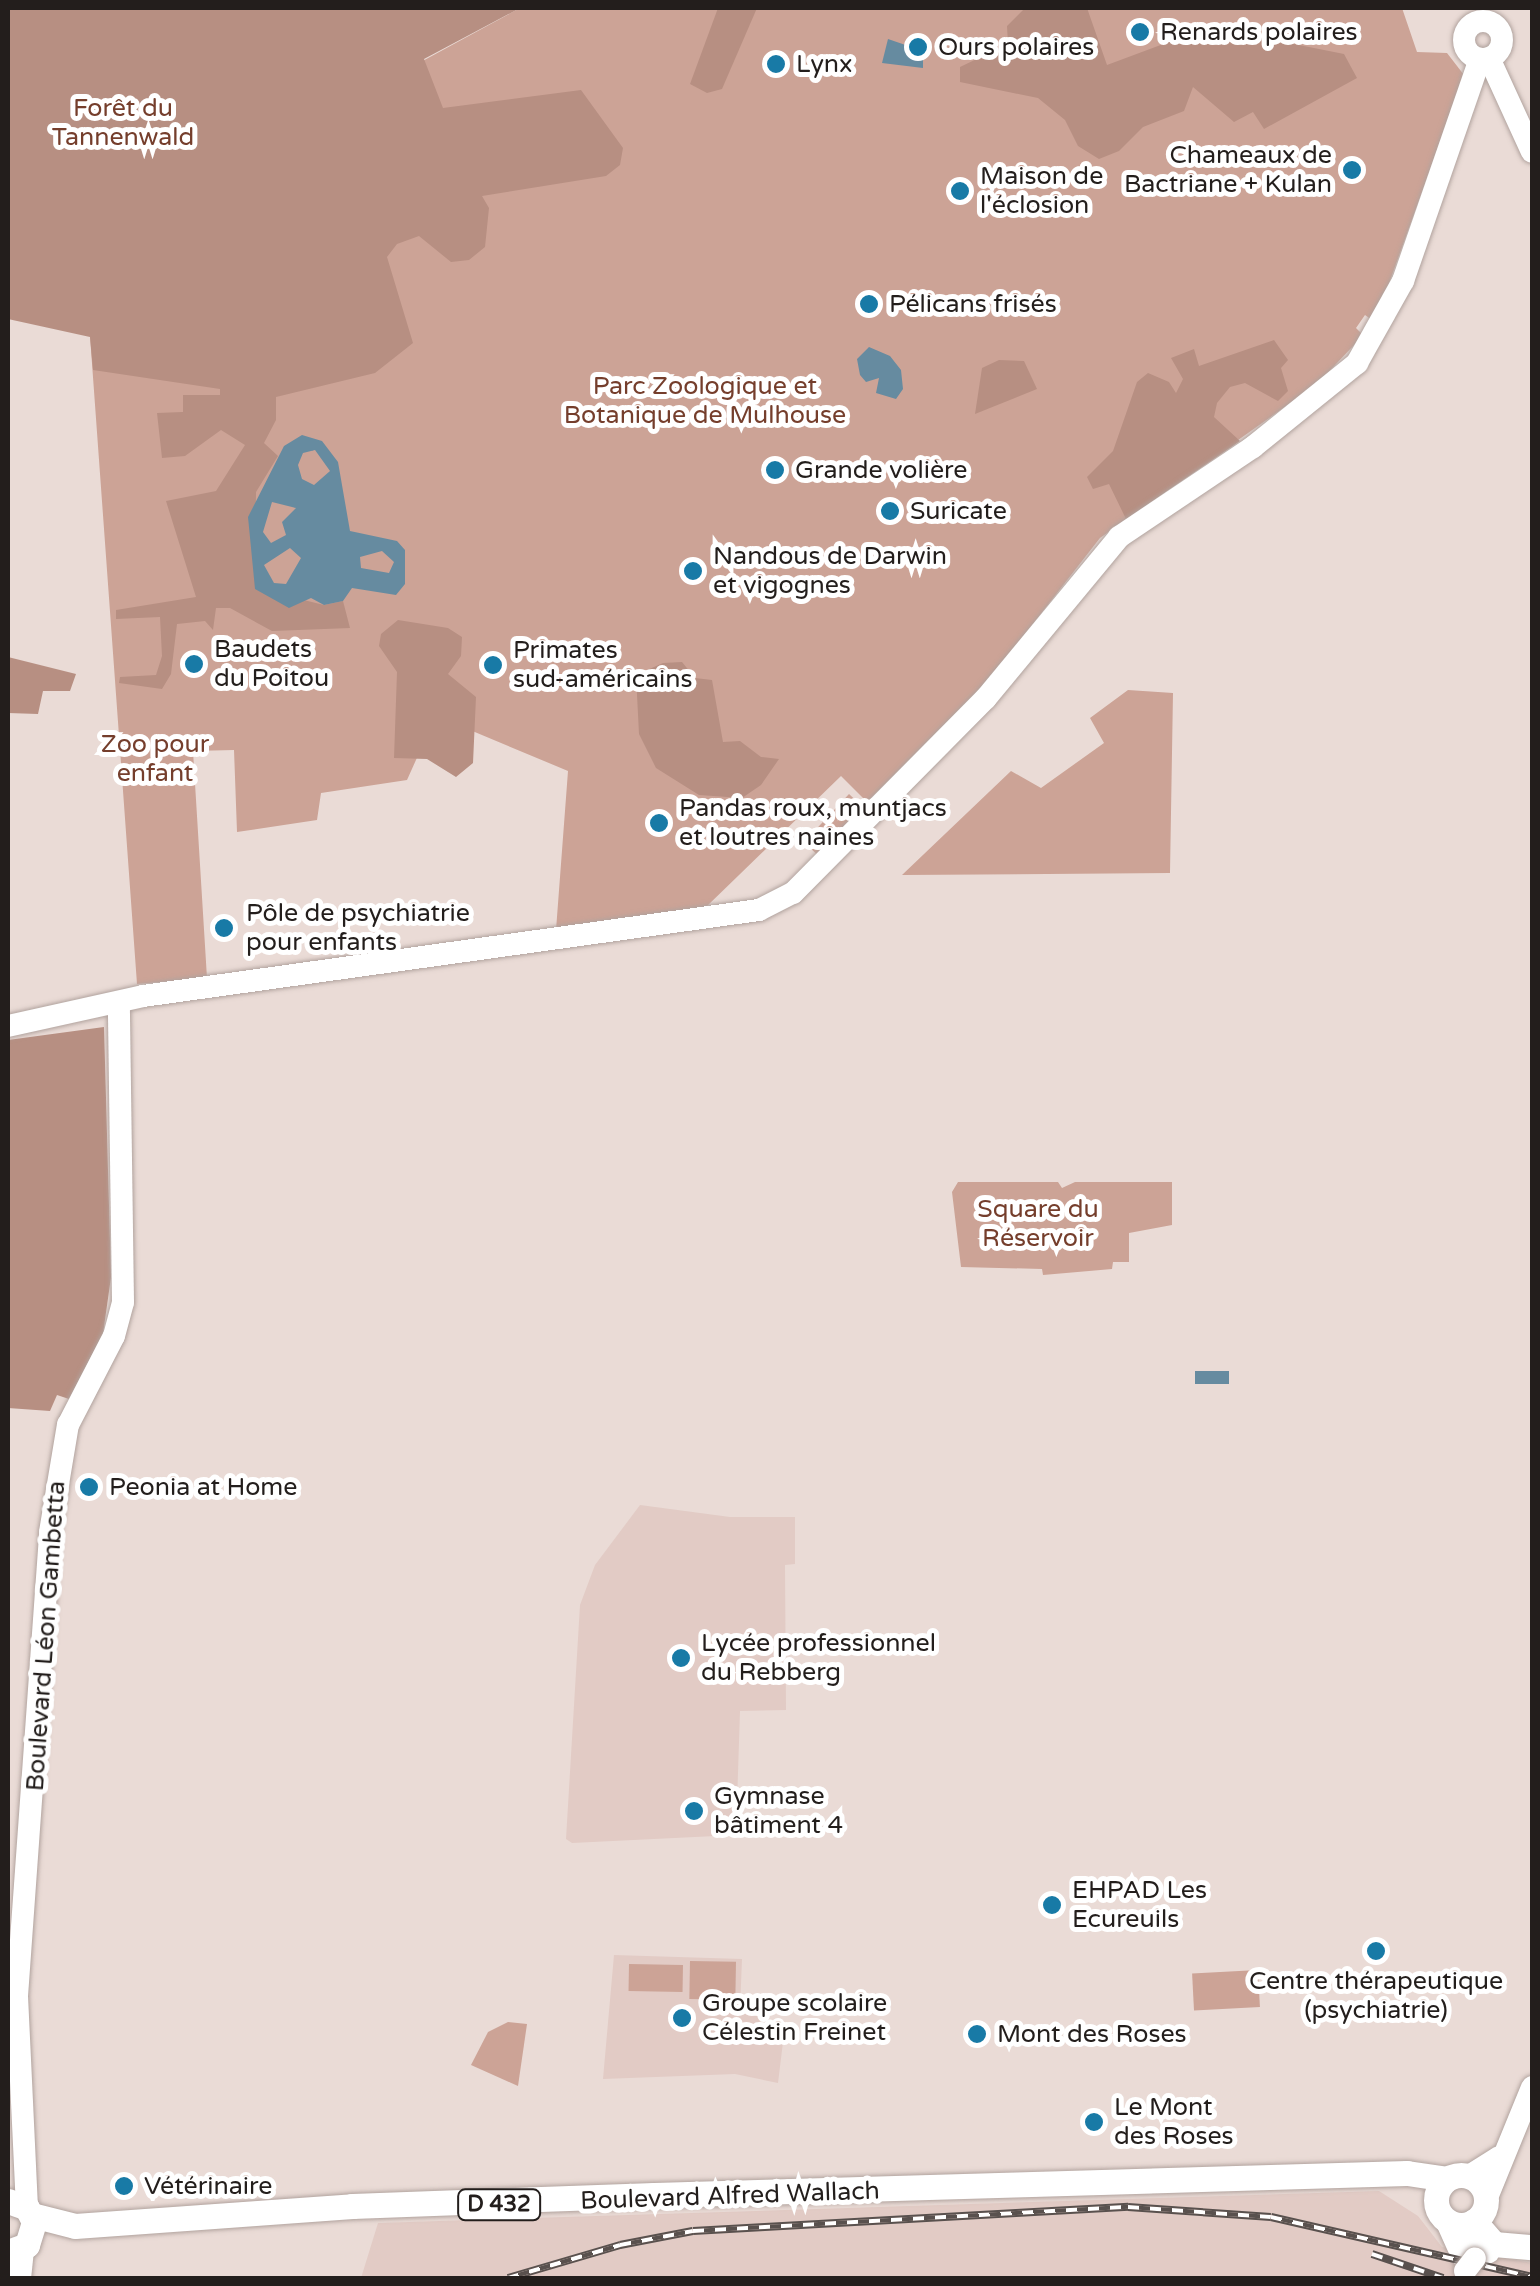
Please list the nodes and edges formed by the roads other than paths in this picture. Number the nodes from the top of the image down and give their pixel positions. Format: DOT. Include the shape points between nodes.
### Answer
graph roads {
  1 [pos="1491,16"];
  2 [pos="1485,59"];
  3 [pos="1532,152"];
  4 [pos="119,1004"];
  5 [pos="8,1026"];
  6 [pos="1532,2087"];
  7 [pos="1464,2203"];
  8 [pos="19,2222"];
  9 [pos="1524,2246"];
  10 [pos="1466,2266"];
  11 [pos="18,2278"];
  1 -- 2 [label="main road" via="1501,46"];
  1 -- 2 [label="main road" via="1468,27 1463,41"];
  2 -- 3 [label="main road"];
  2 -- 4 [label="main road" via="1403,281 1357,363 1267,437 1119,537 986,698 793,893 759,910"];
  4 -- 5 [label="main road"];
  4 -- 8 [label="main road, Boulevard Léon Gambetta" via="124,1294 114,1336 68,1424 51,1516 17,1996 26,2161"];
  6 -- 7 [label="main road" via="1499,2157"];
  7 -- 8 [label="main road, Boulevard Alfred Wallach / D 432" via="1385,2174 368,2205 75,2226"];
  7 -- 9 [label="main road, D 432" via="1494,2244"];
  7 -- 10 [label="main road"];
  8 -- 11 [label="main road, Boulevard Léon Gambetta"];
  9 -- 10 [label="main road"];
}
